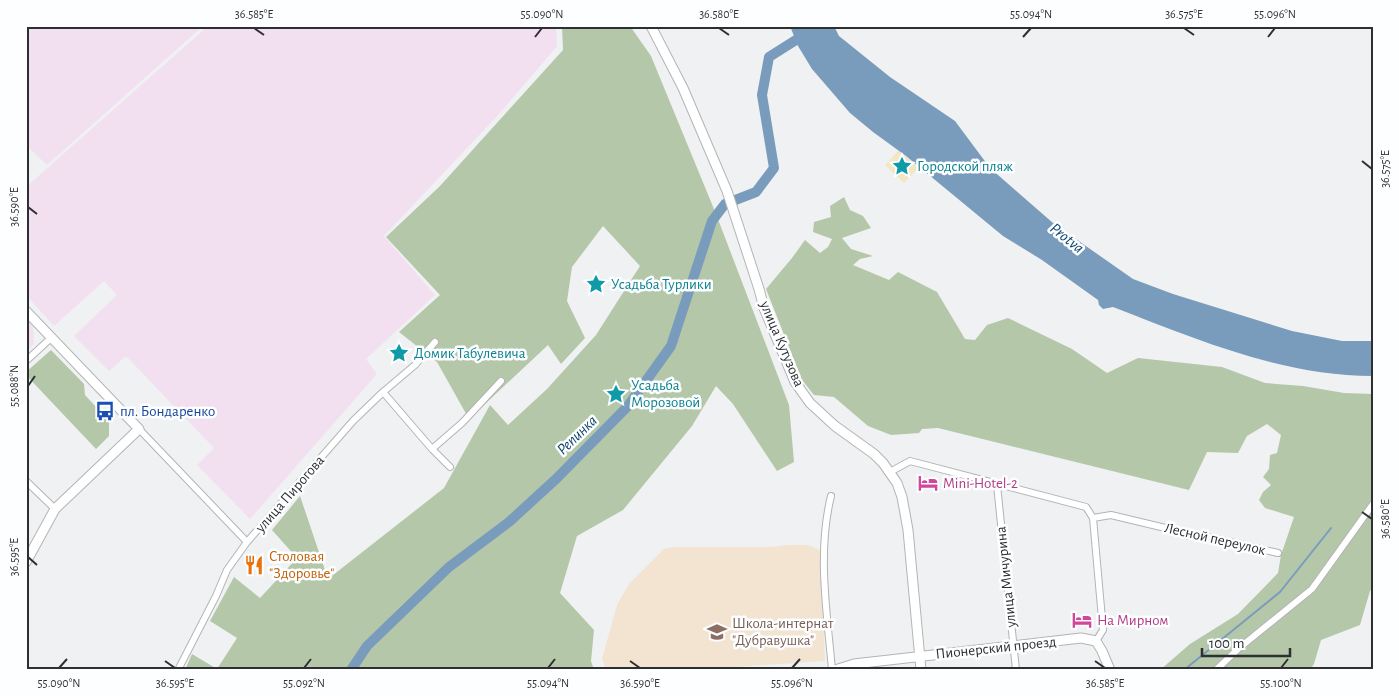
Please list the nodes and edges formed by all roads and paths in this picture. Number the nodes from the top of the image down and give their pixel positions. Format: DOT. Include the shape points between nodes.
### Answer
graph roads {
  1 [pos="651,26"];
  2 [pos="26,311"];
  3 [pos="51,338"];
  4 [pos="435,342"];
  5 [pos="26,360"];
  6 [pos="501,382"];
  7 [pos="383,392"];
  8 [pos="139,429"];
  9 [pos="432,449"];
  10 [pos="450,467"];
  11 [pos="890,472"];
  12 [pos="26,481"];
  13 [pos="997,484"];
  14 [pos="832,496"];
  15 [pos="1373,504"];
  16 [pos="55,509"];
  17 [pos="1094,518"];
  18 [pos="247,542"];
  19 [pos="1278,553"];
  20 [pos="26,562"];
  21 [pos="1096,641"];
  22 [pos="1013,646"];
  23 [pos="920,656"];
  24 [pos="178,670"];
  25 [pos="834,670"];
  26 [pos="921,670"];
  27 [pos="1016,670"];
  28 [pos="1110,670"];
  29 [pos="1216,670"];
  1 -- 11 [label="main road, улица Кутузова" via="683,88 727,191 764,308 795,382 810,403 874,454"];
  2 -- 3 [label="main road"];
  3 -- 5 [label="street"];
  3 -- 8 [label="main road"];
  4 -- 7 [label="street, улица Пирогова" via="415,365"];
  6 -- 9 [label="street"];
  7 -- 9 [label="street"];
  7 -- 18 [label="street, улица Пирогова" via="353,421"];
  8 -- 16 [label="main road"];
  8 -- 18 [label="street"];
  9 -- 10 [label="street"];
  11 -- 13 [label="street" via="910,460"];
  11 -- 23 [label="main road, улица Кутузова" via="902,497 908,530"];
  12 -- 16 [label="street"];
  13 -- 17 [label="street" via="1086,507"];
  13 -- 22 [label="street, улица Мичурина"];
  14 -- 25 [label="street" via="826,520 823,575"];
  15 -- 29 [label="street" via="1312,589"];
  16 -- 20 [label="main road"];
  17 -- 19 [label="street, Лесной переулок" via="1122,517 1188,536 1204,536"];
  17 -- 21 [label="street" via="1103,630"];
  18 -- 24 [label="street, улица Пирогова" via="227,570"];
  21 -- 22 [label="main road, Пионерский проезд" via="1081,638"];
  21 -- 28 [label="main road"];
  22 -- 23 [label="main road, Пионерский проезд"];
  22 -- 27 [label="street, улица Мичурина"];
  23 -- 25 [label="main road, Пионерский проезд" via="854,664"];
  23 -- 26 [label="main road, улица Кутузова"];
}
